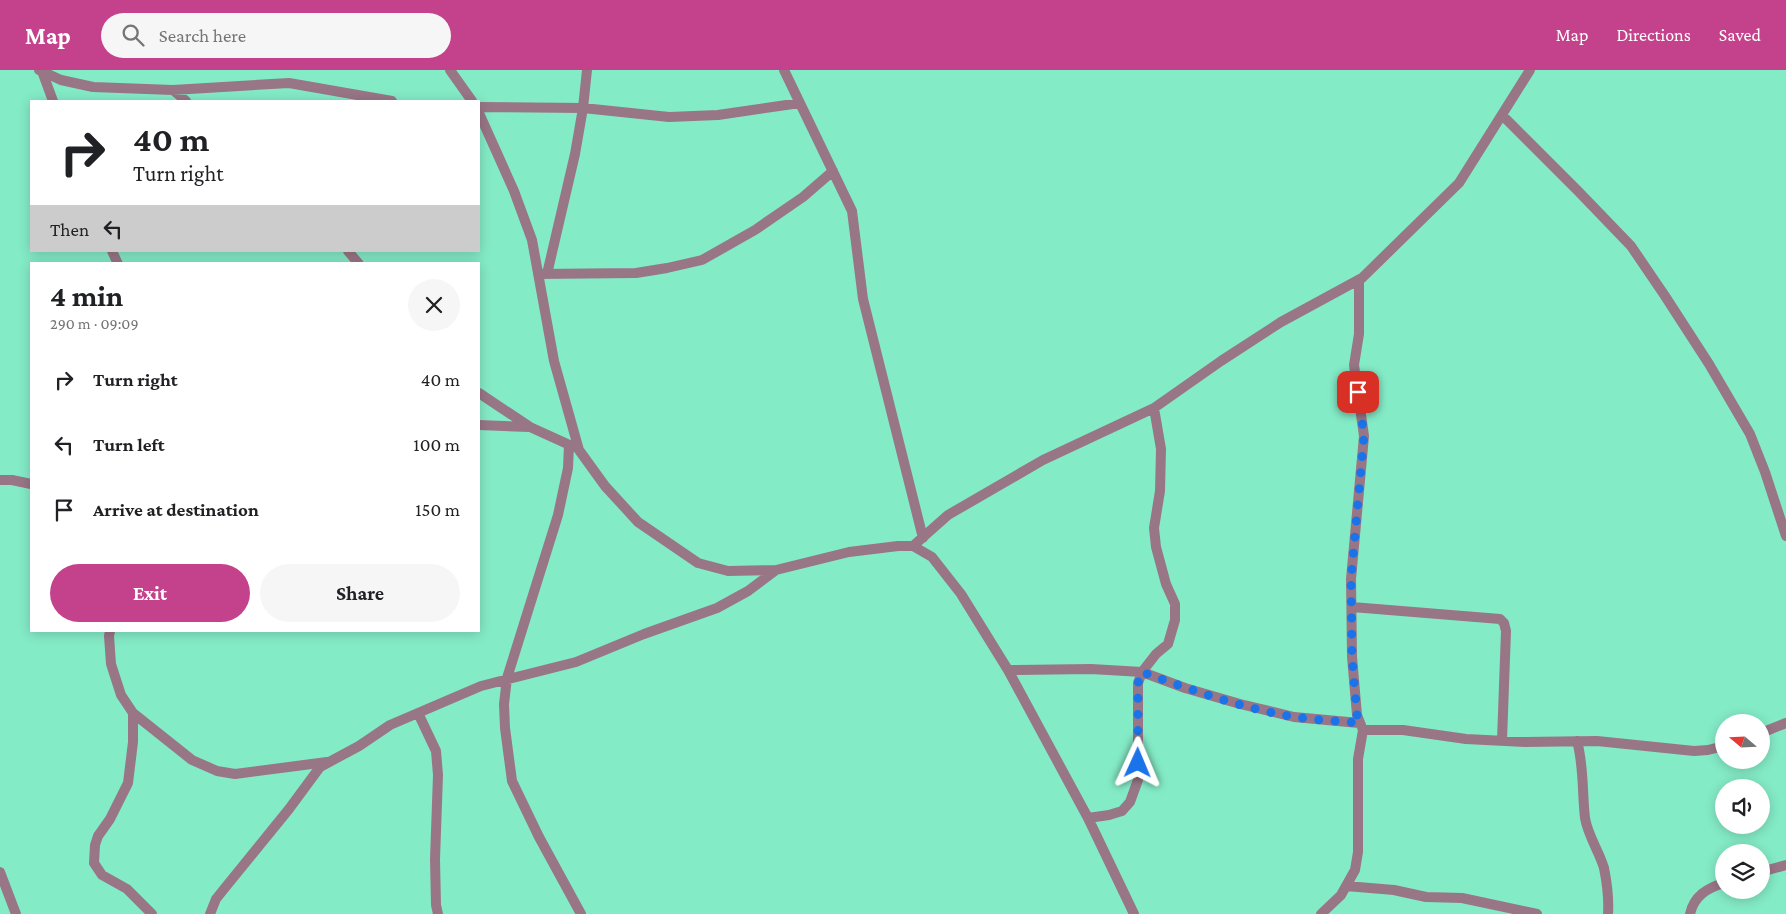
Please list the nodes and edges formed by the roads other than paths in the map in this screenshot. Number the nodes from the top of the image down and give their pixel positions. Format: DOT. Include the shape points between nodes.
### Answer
graph roads {
  1 [pos="40,70"];
  2 [pos="450,70"];
  3 [pos="587,70"];
  4 [pos="784,70"];
  5 [pos="1530,70"];
  6 [pos="173,90"];
  7 [pos="54,100"];
  8 [pos="185,100"];
  9 [pos="386,100"];
  10 [pos="471,100"];
  11 [pos="800,103"];
  12 [pos="480,107"];
  13 [pos="584,108"];
  14 [pos="480,115"];
  15 [pos="1502,115"];
  16 [pos="833,171"];
  17 [pos="349,252"];
  18 [pos="357,262"];
  19 [pos="542,274"];
  20 [pos="1359,280"];
  21 [pos="480,395"];
  22 [pos="1154,408"];
  23 [pos="480,425"];
  24 [pos="530,427"];
  25 [pos="569,445"];
  26 [pos="579,450"];
  27 [pos="0,480"];
  28 [pos="30,484"];
  29 [pos="1786,536"];
  30 [pos="923,538"];
  31 [pos="913,546"];
  32 [pos="776,570"];
  33 [pos="1352,607"];
  34 [pos="110,632"];
  35 [pos="1008,670"];
  36 [pos="1142,672"];
  37 [pos="508,678"];
  38 [pos="133,713"];
  39 [pos="418,713"];
  40 [pos="1786,724"];
  41 [pos="1361,726"];
  42 [pos="1770,730"];
  43 [pos="1502,740"];
  44 [pos="1577,741"];
  45 [pos="1715,748"];
  46 [pos="328,762"];
  47 [pos="1088,818"];
  48 [pos="1786,865"];
  49 [pos="1770,869"];
  50 [pos="0,872"];
  51 [pos="1715,885"];
  52 [pos="1346,886"];
  53 [pos="16,914"];
  54 [pos="152,914"];
  55 [pos="210,914"];
  56 [pos="438,914"];
  57 [pos="581,914"];
  58 [pos="1134,914"];
  59 [pos="1321,914"];
  60 [pos="1537,914"];
  61 [pos="1608,914"];
  62 [pos="1690,914"];
  1 -- 6 [label="street" via="60,80 93,87"];
  1 -- 7 [label="street"];
  2 -- 10 [label="street"];
  3 -- 13 [label="street"];
  4 -- 11 [label="street"];
  5 -- 15 [label="street"];
  6 -- 8 [label="street"];
  6 -- 9 [label="street" via="289,83"];
  11 -- 13 [label="street" via="718,115 676,117"];
  11 -- 16 [label="street"];
  12 -- 13 [label="street"];
  13 -- 19 [label="street" via="575,154"];
  14 -- 19 [label="street" via="514,191"];
  15 -- 20 [label="street" via="1459,183"];
  15 -- 29 [label="street" via="1630,246 1665,296 1750,434"];
  16 -- 19 [label="street" via="803,197 755,230 702,260 636,273"];
  16 -- 30 [label="street" via="852,211 863,299"];
  17 -- 18 [label="street"];
  19 -- 26 [label="street" via="554,361"];
  20 -- 22 [label="street" via="1281,322"];
  20 -- 33 [label="street" via="1359,334 1354,365 1364,436 1351,579"];
  21 -- 24 [label="street"];
  22 -- 30 [label="street" via="1043,460 948,516"];
  22 -- 36 [label="street" via="1161,449 1160,491 1154,528 1166,584 1175,604 1175,620 1168,644"];
  23 -- 24 [label="street"];
  24 -- 25 [label="street"];
  25 -- 26 [label="street"];
  25 -- 37 [label="street" via="568,468 558,515"];
  26 -- 32 [label="street" via="605,486 638,522 698,563 728,571"];
  27 -- 28 [label="street"];
  30 -- 31 [label="street"];
  31 -- 32 [label="street" via="849,552"];
  31 -- 35 [label="street" via="932,557 961,594"];
  32 -- 37 [label="street" via="717,608 576,662"];
  33 -- 41 [label="street" via="1352,657 1357,715"];
  33 -- 43 [label="street" via="1500,619 1506,630"];
  34 -- 38 [label="street" via="111,664 121,694"];
  35 -- 36 [label="street"];
  35 -- 47 [label="street"];
  36 -- 41 [label="street" via="1185,688 1285,714"];
  36 -- 47 [label="street" via="1138,683 1138,780 1130,802 1122,811"];
  37 -- 39 [label="street"];
  37 -- 57 [label="street" via="504,704 512,781"];
  38 -- 46 [label="street" via="192,760 226,774"];
  38 -- 54 [label="street" via="128,783 94,845 94,863 102,875 127,889"];
  39 -- 46 [label="street" via="390,725"];
  39 -- 56 [label="street" via="436,751"];
  40 -- 42 [label="street"];
  41 -- 43 [label="street" via="1466,739"];
  41 -- 52 [label="street" via="1358,852 1355,870"];
  43 -- 44 [label="street"];
  44 -- 45 [label="street" via="1694,750"];
  44 -- 61 [label="street" via="1586,818 1604,868"];
  46 -- 55 [label="street" via="314,774 224,889"];
  47 -- 58 [label="street"];
  48 -- 49 [label="street"];
  50 -- 53 [label="street"];
  51 -- 62 [label="street" via="1699,894"];
  52 -- 59 [label="street"];
  52 -- 60 [label="street" via="1394,890 1426,897 1462,898"];
}
